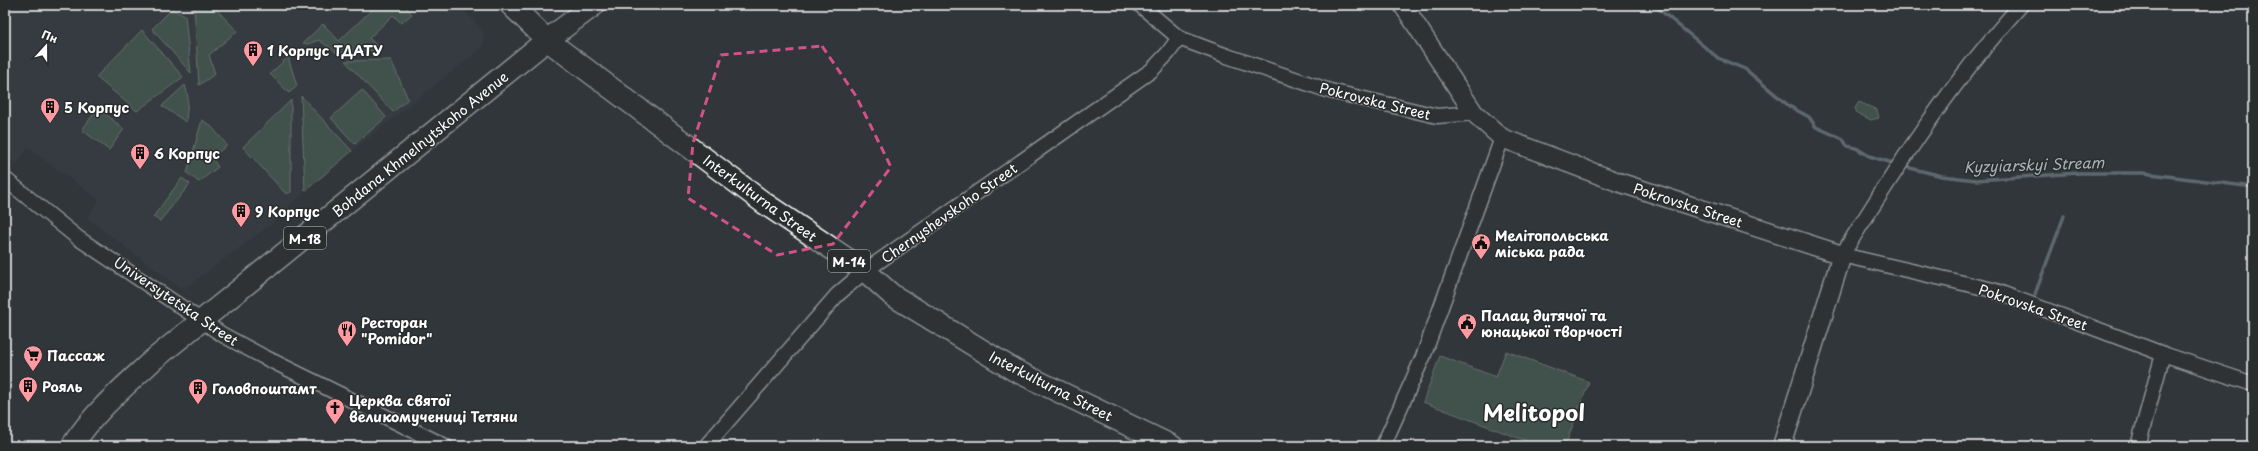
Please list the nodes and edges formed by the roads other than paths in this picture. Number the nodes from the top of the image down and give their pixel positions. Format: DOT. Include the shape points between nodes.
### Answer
graph roads {
  1 [pos="512,5"];
  2 [pos="594,5"];
  3 [pos="1140,5"];
  4 [pos="1402,5"];
  5 [pos="2021,5"];
  6 [pos="1179,38"];
  7 [pos="547,40"];
  8 [pos="1474,113"];
  9 [pos="1502,138"];
  10 [pos="5,179"];
  11 [pos="1842,255"];
  12 [pos="865,271"];
  13 [pos="202,322"];
  14 [pos="2163,354"];
  15 [pos="2253,384"];
  16 [pos="72,446"];
  17 [pos="445,446"];
  18 [pos="706,446"];
  19 [pos="1172,446"];
  20 [pos="1383,446"];
  21 [pos="1782,446"];
  22 [pos="2138,446"];
  1 -- 7 [label="highway, Interkulturna Street / М-14"];
  2 -- 7 [label="highway, Bohdana Khmelnytskoho Avenue / М-18"];
  3 -- 6 [label="street, Pokrovska Street"];
  4 -- 8 [label="main road"];
  5 -- 11 [label="street" via="1996,32 1910,147"];
  6 -- 8 [label="street, Pokrovska Street" via="1322,88 1367,100 1437,116"];
  6 -- 12 [label="street, Chernyshevskoho Street" via="1152,70"];
  7 -- 12 [label="highway, Interkulturna Street / М-14" via="764,203"];
  7 -- 13 [label="highway, Bohdana Khmelnytskoho Avenue / М-18"];
  8 -- 9 [label="main road, Pokrovska Street"];
  9 -- 11 [label="main road, Pokrovska Street" via="1618,182"];
  9 -- 20 [label="street" via="1423,357"];
  10 -- 13 [label="street, Universytetska Street" via="78,238 110,257"];
  11 -- 14 [label="street, Pokrovska Street" via="1993,290"];
  11 -- 21 [label="main road"];
  12 -- 18 [label="street, Chernyshevskoho Street" via="837,295"];
  12 -- 19 [label="highway, Interkulturna Street / М-14" via="892,295 1014,370"];
  13 -- 16 [label="highway, Bohdana Khmelnytskoho Avenue / М-18" via="153,360 103,406 84,427"];
  13 -- 17 [label="street, Universytetska Street" via="262,356"];
  14 -- 15 [label="street, Pokrovska Street"];
  14 -- 22 [label="street"];
}
